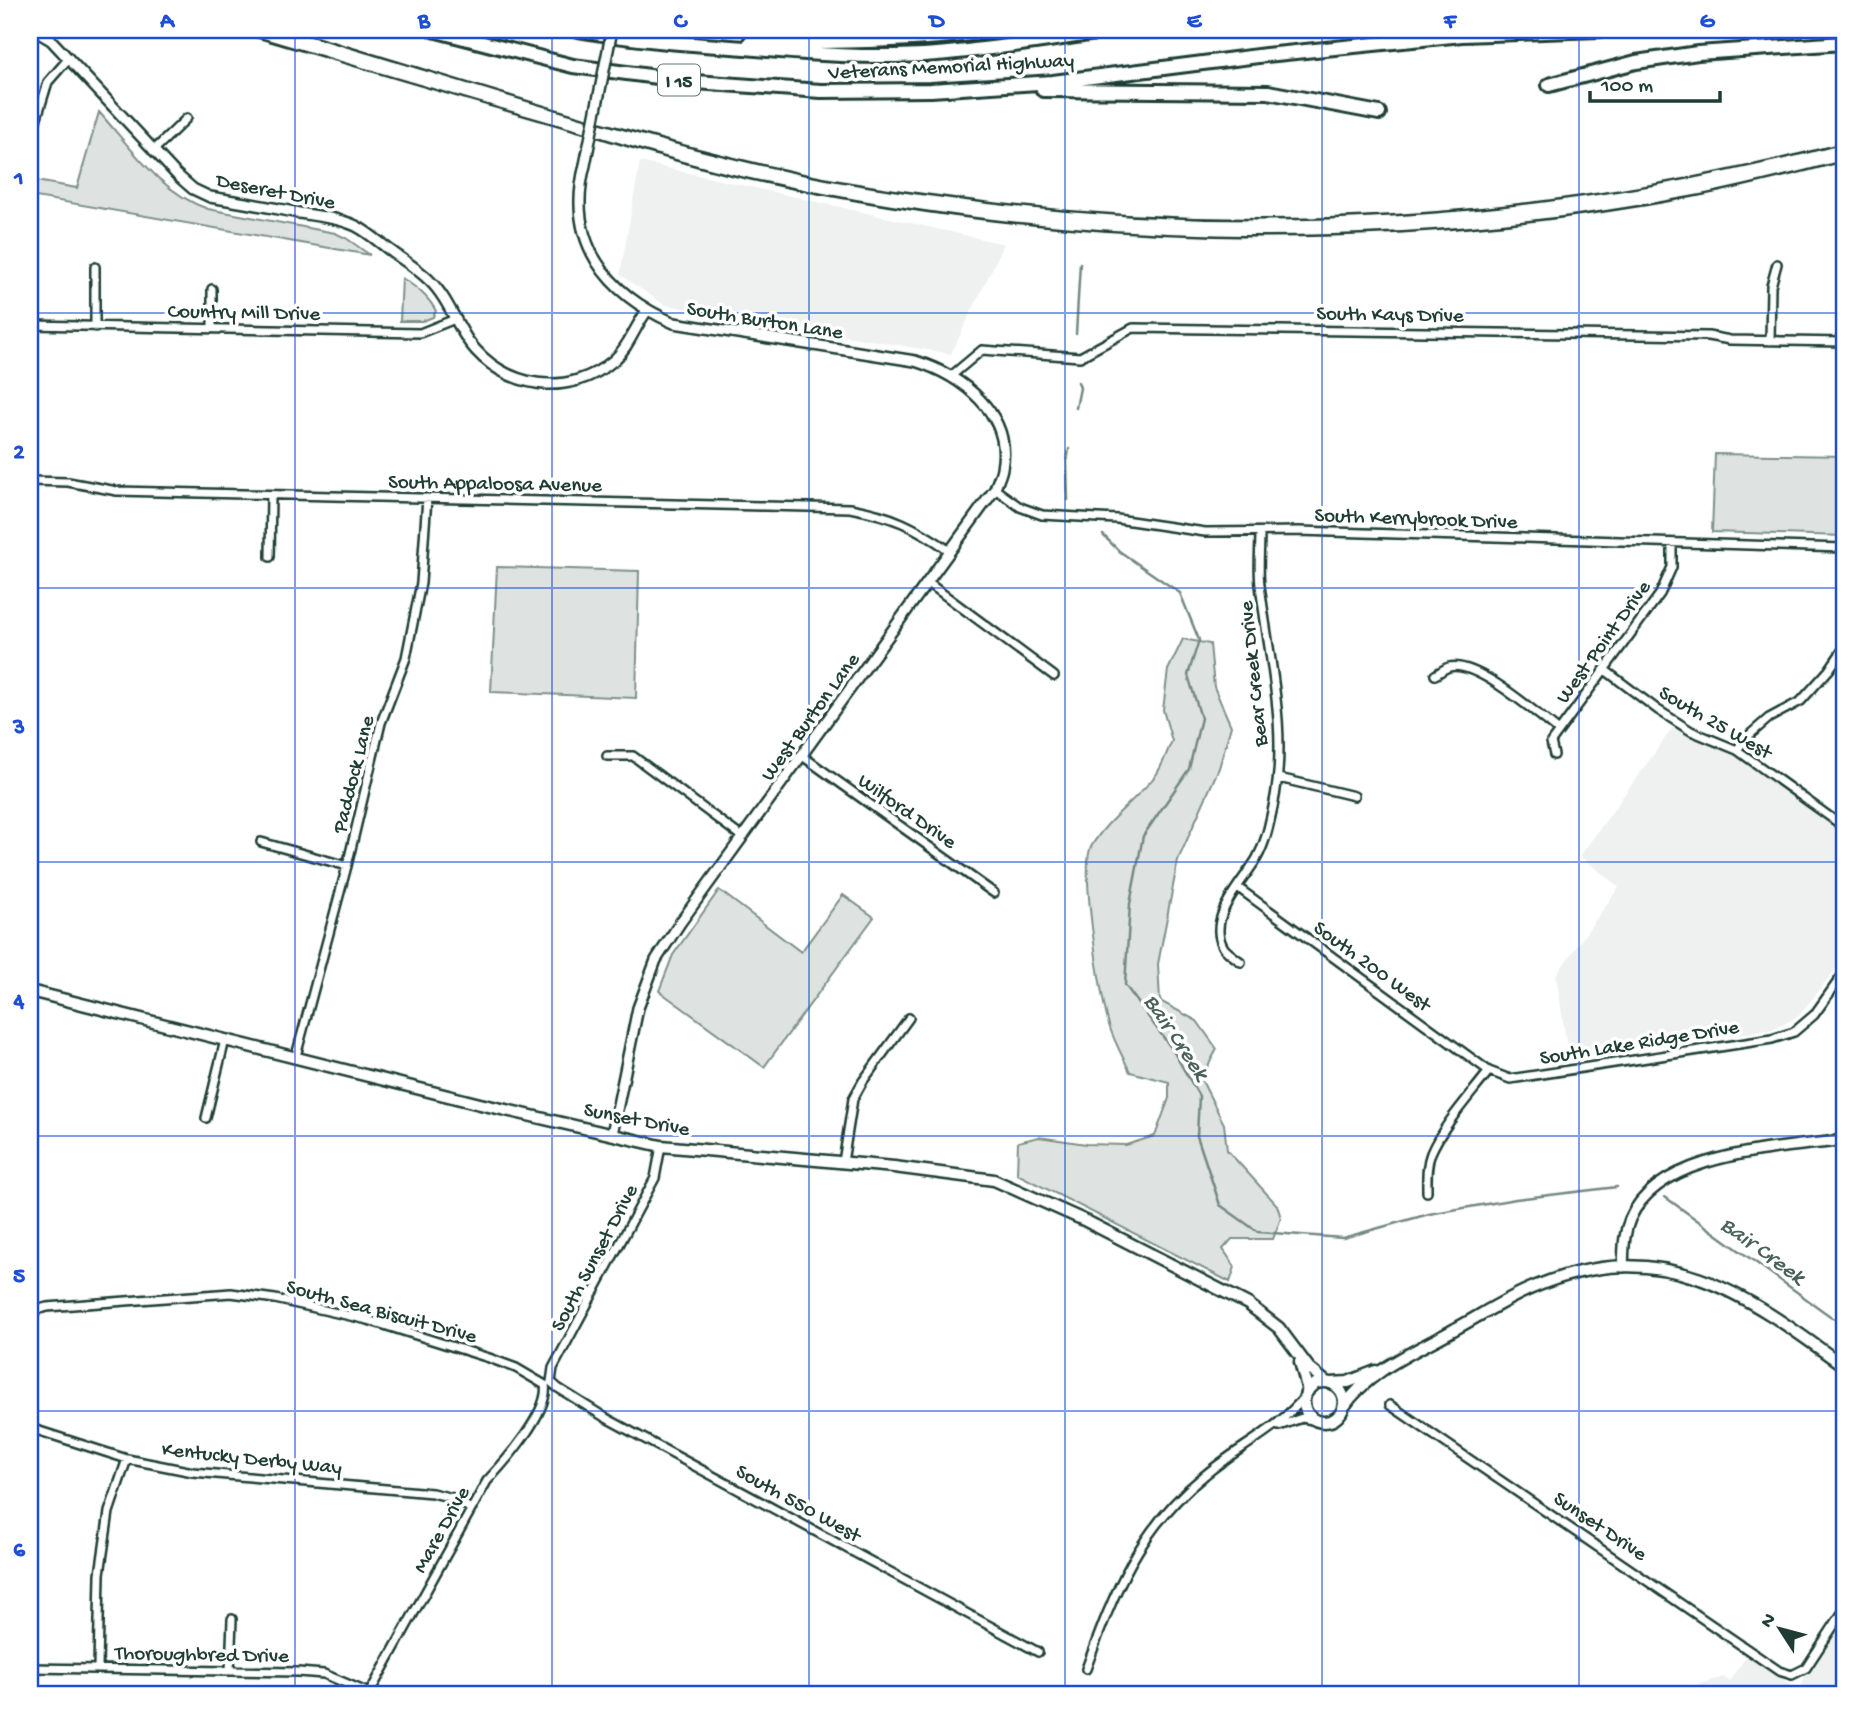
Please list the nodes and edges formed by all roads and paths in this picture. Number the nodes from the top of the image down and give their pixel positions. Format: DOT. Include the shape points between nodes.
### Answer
graph roads {
  1 [pos="34,30"];
  2 [pos="433,30"];
  3 [pos="577,30"];
  4 [pos="612,30"];
  5 [pos="1001,30"];
  6 [pos="1116,30"];
  7 [pos="1600,30"];
  8 [pos="646,40"];
  9 [pos="1844,43"];
  10 [pos="69,58"];
  11 [pos="1549,85"];
  12 [pos="931,90"];
  13 [pos="1379,113"];
  14 [pos="187,118"];
  15 [pos="30,140"];
  16 [pos="153,151"];
  17 [pos="1776,264"];
  18 [pos="95,267"];
  19 [pos="212,289"];
  20 [pos="647,311"];
  21 [pos="455,319"];
  22 [pos="30,325"];
  23 [pos="95,327"];
  24 [pos="212,327"];
  25 [pos="1770,341"];
  26 [pos="1844,342"];
  27 [pos="915,360"];
  28 [pos="951,376"];
  29 [pos="30,481"];
  30 [pos="995,489"];
  31 [pos="271,496"];
  32 [pos="427,498"];
  33 [pos="1260,532"];
  34 [pos="1672,542"];
  35 [pos="1844,548"];
  36 [pos="950,551"];
  37 [pos="270,557"];
  38 [pos="927,582"];
  39 [pos="1844,648"];
  40 [pos="1605,670"];
  41 [pos="1435,675"];
  42 [pos="1054,676"];
  43 [pos="1559,731"];
  44 [pos="1737,750"];
  45 [pos="607,755"];
  46 [pos="802,755"];
  47 [pos="1554,755"];
  48 [pos="1279,778"];
  49 [pos="1354,796"];
  50 [pos="1844,827"];
  51 [pos="742,837"];
  52 [pos="261,842"];
  53 [pos="347,866"];
  54 [pos="1237,887"];
  55 [pos="995,893"];
  56 [pos="1241,961"];
  57 [pos="1844,974"];
  58 [pos="30,991"];
  59 [pos="909,1018"];
  60 [pos="225,1040"];
  61 [pos="296,1056"];
  62 [pos="1489,1071"];
  63 [pos="206,1118"];
  64 [pos="612,1134"];
  65 [pos="1844,1140"];
  66 [pos="661,1146"];
  67 [pos="843,1162"];
  68 [pos="1427,1192"];
  69 [pos="1623,1267"];
  70 [pos="30,1325"];
  71 [pos="1297,1352"];
  72 [pos="1389,1366"];
  73 [pos="1844,1366"];
  74 [pos="1328,1382"];
  75 [pos="548,1383"];
  76 [pos="1307,1393"];
  77 [pos="1390,1405"];
  78 [pos="1343,1408"];
  79 [pos="1318,1421"];
  80 [pos="30,1428"];
  81 [pos="1272,1429"];
  82 [pos="127,1459"];
  83 [pos="471,1509"];
  84 [pos="1844,1610"];
  85 [pos="232,1619"];
  86 [pos="1038,1652"];
  87 [pos="30,1668"];
  88 [pos="98,1668"];
  89 [pos="1086,1669"];
  90 [pos="230,1671"];
  91 [pos="369,1694"];
  1 -- 10 [label="street, Deseret Drive"];
  2 -- 12 [label="highway, Veterans Memorial Highway / I 15" via="573,66 696,82 821,91"];
  3 -- 8 [label="highway, Veterans Memorial Highway / I 15"];
  4 -- 20 [label="street, South Burton Lane, bridge" via="580,184 580,209 595,260 612,283"];
  5 -- 8 [label="highway" via="858,43"];
  6 -- 8 [label="highway, Veterans Memorial Highway / I 15" via="897,55 796,54"];
  7 -- 12 [label="highway, Veterans Memorial Highway / I 15" via="1462,35 1053,82"];
  9 -- 11 [label="highway" via="1698,53 1636,62"];
  10 -- 15 [label="street" via="48,82"];
  10 -- 16 [label="street, Deseret Drive"];
  12 -- 13 [label="highway" via="1268,92"];
  14 -- 16 [label="street"];
  16 -- 21 [label="street, Deseret Drive" via="193,189 210,197 334,218 357,227 429,279"];
  17 -- 25 [label="street"];
  18 -- 23 [label="street"];
  19 -- 24 [label="street"];
  20 -- 21 [label="street, Deseret Drive" via="616,359 576,381 552,384 506,375 487,362"];
  20 -- 27 [label="street, South Burton Lane" via="674,323"];
  21 -- 24 [label="street, Country Mill Drive" via="420,333"];
  22 -- 23 [label="street, Country Mill Drive"];
  23 -- 24 [label="street, Country Mill Drive"];
  25 -- 26 [label="street, South Kays Drive"];
  25 -- 28 [label="street, South Kays Drive" via="1708,335 1133,328 1080,357 982,350"];
  27 -- 28 [label="street, West Burton Lane"];
  28 -- 30 [label="street, West Burton Lane" via="978,398 1002,436 1003,467"];
  29 -- 31 [label="street, South Appaloosa Avenue" via="117,491"];
  30 -- 33 [label="street, South Kerrybrook Drive" via="1020,507 1042,514 1205,531"];
  30 -- 36 [label="street, West Burton Lane"];
  31 -- 32 [label="street, South Appaloosa Avenue"];
  31 -- 37 [label="street"];
  32 -- 36 [label="street, South Appaloosa Avenue" via="850,508 915,527"];
  32 -- 53 [label="street, Paddock Lane" via="421,583 406,658 382,723"];
  33 -- 34 [label="street, South Kerrybrook Drive"];
  33 -- 48 [label="street, Bear Creek Drive" via="1260,582 1277,697"];
  34 -- 35 [label="street, South Kerrybrook Drive"];
  34 -- 40 [label="street, West Point Drive" via="1672,567 1660,594"];
  36 -- 38 [label="street, West Burton Lane"];
  38 -- 42 [label="street"];
  38 -- 46 [label="street, West Burton Lane"];
  39 -- 44 [label="street" via="1801,701 1769,718"];
  40 -- 43 [label="street, West Point Drive"];
  40 -- 44 [label="street, South 25 West" via="1691,731"];
  41 -- 43 [label="street" via="1450,667 1468,668"];
  43 -- 47 [label="street, West Point Drive" via="1551,742"];
  44 -- 50 [label="street, South 25 West"];
  45 -- 51 [label="street" via="633,755"];
  46 -- 51 [label="street, West Burton Lane"];
  46 -- 55 [label="street, Wilford Drive"];
  48 -- 49 [label="street"];
  48 -- 54 [label="street, Bear Creek Drive" via="1267,834"];
  51 -- 64 [label="street, West Burton Lane" via="656,960 638,1008"];
  52 -- 53 [label="street"];
  53 -- 61 [label="street, Paddock Lane"];
  54 -- 56 [label="street, Bear Creek Drive" via="1227,901 1220,933 1224,948"];
  54 -- 62 [label="street, South 200 West"];
  57 -- 62 [label="street, South Lake Ridge Drive" via="1814,1015 1794,1032 1772,1039 1510,1079"];
  58 -- 60 [label="main road, Sunset Drive"];
  59 -- 67 [label="street" via="853,1099"];
  60 -- 61 [label="main road, Sunset Drive"];
  60 -- 63 [label="street"];
  61 -- 64 [label="main road, Sunset Drive"];
  62 -- 68 [label="street" via="1430,1155"];
  64 -- 66 [label="main road, Sunset Drive"];
  65 -- 69 [label="street" via="1725,1157 1668,1179 1633,1212 1624,1238"];
  66 -- 67 [label="main road, Sunset Drive"];
  66 -- 75 [label="street, South Sunset Drive" via="655,1178"];
  67 -- 71 [label="main road, Sunset Drive" via="994,1180 1086,1221 1248,1304 1270,1320"];
  69 -- 72 [label="main road" via="1580,1272 1535,1286"];
  69 -- 73 [label="main road" via="1679,1272 1718,1284 1775,1316"];
  70 -- 75 [label="street, South Sea Biscuit Drive" via="36,1310 47,1307 231,1293 368,1320 489,1357"];
  71 -- 74 [label="main road, Sunset Drive"];
  71 -- 76 [label="main road"];
  72 -- 74 [label="main road" via="1348,1382"];
  72 -- 78 [label="main road"];
  74 -- 76 [label="main road" via="1316,1384"];
  74 -- 78 [label="main road" via="1342,1393"];
  75 -- 83 [label="street, Mare Drive" via="531,1425"];
  75 -- 86 [label="street, South 550 West"];
  76 -- 79 [label="main road" via="1307,1411"];
  76 -- 81 [label="street"];
  77 -- 84 [label="street, Sunset Drive" via="1779,1671 1792,1675 1806,1668"];
  78 -- 79 [label="main road" via="1331,1421"];
  79 -- 81 [label="street" via="1302,1419"];
  80 -- 82 [label="street, Kentucky Derby Way"];
  81 -- 89 [label="street" via="1205,1474 1157,1524 1119,1584"];
  82 -- 83 [label="street, Kentucky Derby Way" via="193,1472 432,1493"];
  82 -- 88 [label="street" via="109,1512 100,1574"];
  83 -- 91 [label="street, Mare Drive"];
  85 -- 90 [label="street"];
  87 -- 88 [label="street, Thoroughbred Drive"];
  88 -- 90 [label="street, Thoroughbred Drive"];
  90 -- 91 [label="street, Thoroughbred Drive" via="324,1674"];
}
